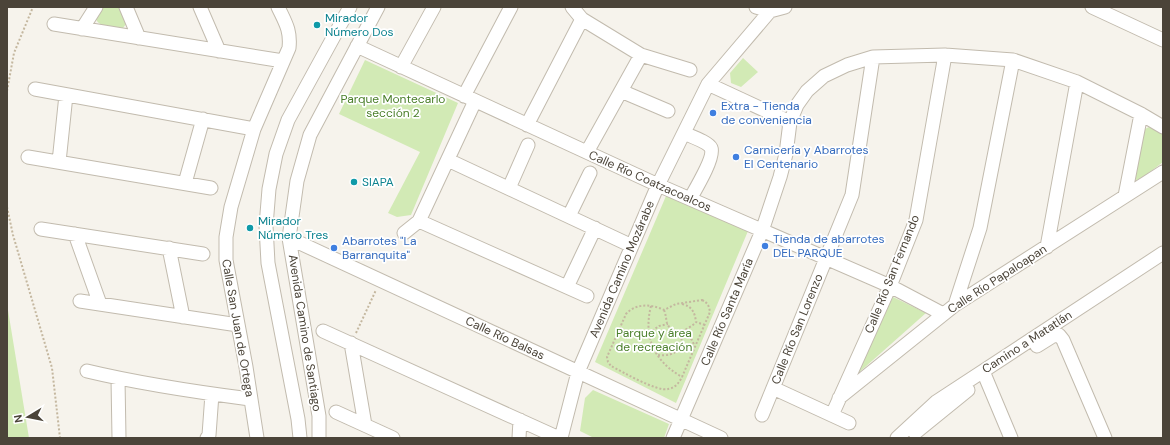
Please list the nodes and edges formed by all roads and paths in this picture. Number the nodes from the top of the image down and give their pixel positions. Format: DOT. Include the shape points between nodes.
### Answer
graph roads {
  1 [pos="33,7"];
  2 [pos="96,7"];
  3 [pos="126,7"];
  4 [pos="200,7"];
  5 [pos="278,7"];
  6 [pos="350,7"];
  7 [pos="378,7"];
  8 [pos="434,7"];
  9 [pos="511,7"];
  10 [pos="572,7"];
  11 [pos="756,7"];
  12 [pos="785,7"];
  13 [pos="1092,7"];
  14 [pos="770,11"];
  15 [pos="582,19"];
  16 [pos="54,24"];
  17 [pos="82,29"];
  18 [pos="1161,34"];
  19 [pos="139,38"];
  20 [pos="357,46"];
  21 [pos="219,51"];
  22 [pos="641,55"];
  23 [pos="945,55"];
  24 [pos="873,57"];
  25 [pos="1013,60"];
  26 [pos="283,62"];
  27 [pos="401,67"];
  28 [pos="690,70"];
  29 [pos="1077,82"];
  30 [pos="708,84"];
  31 [pos="35,89"];
  32 [pos="7,91"];
  33 [pos="621,91"];
  34 [pos="66,95"];
  35 [pos="470,98"];
  36 [pos="668,111"];
  37 [pos="1141,114"];
  38 [pos="203,119"];
  39 [pos="790,122"];
  40 [pos="527,124"];
  41 [pos="1163,127"];
  42 [pos="254,128"];
  43 [pos="684,133"];
  44 [pos="528,145"];
  45 [pos="587,152"];
  46 [pos="28,157"];
  47 [pos="448,160"];
  48 [pos="58,162"];
  49 [pos="1163,172"];
  50 [pos="590,173"];
  51 [pos="185,183"];
  52 [pos="658,186"];
  53 [pos="211,188"];
  54 [pos="509,188"];
  55 [pos="1125,196"];
  56 [pos="690,199"];
  57 [pos="7,207"];
  58 [pos="569,216"];
  59 [pos="419,221"];
  60 [pos="595,228"];
  61 [pos="41,229"];
  62 [pos="762,231"];
  63 [pos="404,233"];
  64 [pos="75,234"];
  65 [pos="289,238"];
  66 [pos="632,246"];
  67 [pos="1047,247"];
  68 [pos="169,248"];
  69 [pos="1163,253"];
  70 [pos="203,254"];
  71 [pos="827,259"];
  72 [pos="380,280"];
  73 [pos="890,286"];
  74 [pos="566,287"];
  75 [pos="587,296"];
  76 [pos="80,302"];
  77 [pos="680,303"];
  78 [pos="100,304"];
  79 [pos="955,305"];
  80 [pos="651,306"];
  81 [pos="664,310"];
  82 [pos="943,314"];
  83 [pos="183,317"];
  84 [pos="696,322"];
  85 [pos="668,324"];
  86 [pos="238,325"];
  87 [pos="705,325"];
  88 [pos="323,331"];
  89 [pos="680,332"];
  90 [pos="649,333"];
  91 [pos="351,343"];
  92 [pos="695,347"];
  93 [pos="658,356"];
  94 [pos="87,371"];
  95 [pos="578,372"];
  96 [pos="984,376"];
  97 [pos="682,377"];
  98 [pos="118,379"];
  99 [pos="773,388"];
  100 [pos="212,394"];
  101 [pos="839,398"];
  102 [pos="250,399"];
  103 [pos="336,412"];
  104 [pos="762,415"];
  105 [pos="832,415"];
  106 [pos="520,420"];
  107 [pos="681,420"];
  108 [pos="849,423"];
  109 [pos="365,425"];
  110 [pos="915,436"];
  111 [pos="60,438"];
  112 [pos="119,438"];
  113 [pos="207,438"];
  114 [pos="257,438"];
  115 [pos="300,438"];
  116 [pos="319,438"];
  117 [pos="393,438"];
  118 [pos="519,438"];
  119 [pos="560,438"];
  120 [pos="673,438"];
  121 [pos="721,438"];
  122 [pos="897,438"];
  123 [pos="1010,438"];
  124 [pos="1105,438"];
  1 -- 32 [label="path" via="14,53"];
  2 -- 17 [label="street"];
  3 -- 19 [label="street"];
  4 -- 21 [label="street"];
  5 -- 26 [label="street, Calle San Juan de Ortega" via="290,37 289,48"];
  6 -- 115 [label="street, Avenida Camino de Santiago" via="288,120 276,154 269,189 266,226 268,263"];
  7 -- 20 [label="street, Avenida Camino de Santiago"];
  8 -- 27 [label="street"];
  9 -- 35 [label="street"];
  10 -- 15 [label="street"];
  11 -- 14 [label="street"];
  12 -- 14 [label="street"];
  13 -- 18 [label="street"];
  14 -- 30 [label="street, Avenida Camino Mozárabe"];
  15 -- 22 [label="street"];
  15 -- 40 [label="street"];
  16 -- 17 [label="street"];
  17 -- 19 [label="street"];
  19 -- 21 [label="street"];
  20 -- 27 [label="street, Calle Río Coatzacoalcos"];
  20 -- 65 [label="street, Avenida Camino de Santiago" via="310,134 297,181"];
  21 -- 26 [label="street"];
  22 -- 28 [label="street"];
  22 -- 33 [label="street"];
  23 -- 24 [label="street, Calle Río Santa María"];
  23 -- 25 [label="street, Calle Río Santa María"];
  23 -- 73 [label="street, Calle Río San Fernando" via="916,220"];
  24 -- 39 [label="street, Calle Río Santa María" via="824,76 800,100"];
  24 -- 71 [label="street, Calle Río San Lorenzo" via="852,195"];
  25 -- 29 [label="street, Calle Río Santa María"];
  25 -- 79 [label="street" via="980,228"];
  26 -- 42 [label="street, Calle San Juan de Ortega"];
  27 -- 35 [label="street, Calle Río Coatzacoalcos"];
  29 -- 37 [label="street, Calle Río Santa María"];
  29 -- 67 [label="street"];
  30 -- 39 [label="street"];
  30 -- 43 [label="street, Avenida Camino Mozárabe"];
  31 -- 34 [label="street"];
  33 -- 36 [label="street"];
  33 -- 45 [label="street"];
  34 -- 38 [label="street"];
  34 -- 48 [label="street"];
  35 -- 40 [label="street, Calle Río Coatzacoalcos"];
  35 -- 47 [label="street"];
  37 -- 41 [label="street, Calle Río Santa María"];
  37 -- 55 [label="street"];
  38 -- 42 [label="street"];
  38 -- 51 [label="street"];
  39 -- 62 [label="street, Calle Río Santa María" via="786,154"];
  40 -- 45 [label="street, Calle Río Coatzacoalcos"];
  42 -- 86 [label="street, Calle San Juan de Ortega" via="231,207 226,237 226,260"];
  43 -- 52 [label="street, Avenida Camino Mozárabe"];
  43 -- 56 [label="street" via="708,144 712,149"];
  44 -- 54 [label="street"];
  45 -- 52 [label="street, Calle Río Coatzacoalcos"];
  46 -- 48 [label="street"];
  47 -- 54 [label="street"];
  47 -- 59 [label="street"];
  48 -- 51 [label="street"];
  49 -- 55 [label="street, Calle Río Papaloapan"];
  50 -- 58 [label="street"];
  51 -- 53 [label="street"];
  52 -- 56 [label="street, Calle Río Coatzacoalcos"];
  52 -- 66 [label="street, Avenida Camino Mozárabe"];
  54 -- 58 [label="street"];
  55 -- 67 [label="street, Calle Río Papaloapan"];
  56 -- 62 [label="street, Calle Río Coatzacoalcos"];
  57 -- 111 [label="path" via="52,368"];
  58 -- 60 [label="street"];
  59 -- 63 [label="street"];
  59 -- 74 [label="street"];
  60 -- 66 [label="street"];
  60 -- 74 [label="street"];
  61 -- 64 [label="street"];
  62 -- 71 [label="street, Calle Río Coatzacoalcos"];
  62 -- 107 [label="street, Calle Río Santa María"];
  64 -- 68 [label="street"];
  64 -- 78 [label="street"];
  65 -- 72 [label="street, Calle Río Balsas"];
  65 -- 116 [label="street, Avenida Camino de Santiago" via="319,416"];
  66 -- 95 [label="street, Avenida Camino Mozárabe"];
  67 -- 79 [label="street, Calle Río Papaloapan"];
  68 -- 70 [label="street"];
  68 -- 83 [label="street"];
  69 -- 122 [label="street, Camino a Matatlán" via="936,402"];
  71 -- 73 [label="street, Calle Río Coatzacoalcos"];
  71 -- 99 [label="street, Calle Río San Lorenzo"];
  72 -- 91 [label="path"];
  72 -- 95 [label="street, Calle Río Balsas"];
  73 -- 82 [label="street, Calle Río Coatzacoalcos"];
  73 -- 101 [label="street, Calle Río San Fernando"];
  74 -- 75 [label="street"];
  76 -- 78 [label="street"];
  77 -- 81 [label="path"];
  77 -- 84 [label="path" via="691,308"];
  77 -- 87 [label="path" via="702,300 706,302 710,312"];
  78 -- 83 [label="street"];
  79 -- 82 [label="street, Calle Río Papaloapan"];
  80 -- 81 [label="path"];
  80 -- 90 [label="path"];
  80 -- 97 [label="path" via="636,307 626,314 608,362 611,366 658,389 667,390 674,387"];
  81 -- 85 [label="path"];
  82 -- 101 [label="street, Calle Río Papaloapan"];
  83 -- 86 [label="street"];
  84 -- 87 [label="path"];
  84 -- 89 [label="path"];
  85 -- 89 [label="path"];
  85 -- 90 [label="path" via="659,326"];
  86 -- 102 [label="street, Calle San Juan de Ortega"];
  87 -- 92 [label="path"];
  88 -- 91 [label="street"];
  89 -- 92 [label="path" via="692,340"];
  89 -- 93 [label="path" via="681,343 675,353"];
  90 -- 93 [label="path"];
  91 -- 106 [label="street"];
  91 -- 109 [label="street"];
  92 -- 97 [label="path"];
  93 -- 97 [label="path" via="666,366"];
  94 -- 98 [label="street"];
  95 -- 107 [label="street, Calle Río Balsas"];
  95 -- 119 [label="street, Avenida Camino Mozárabe"];
  96 -- 110 [label="street"];
  96 -- 123 [label="street"];
  96 -- 124 [label="street" via="1053,336 1059,335"];
  98 -- 100 [label="street"];
  98 -- 112 [label="street"];
  99 -- 104 [label="street, Calle Río San Lorenzo"];
  99 -- 105 [label="street"];
  100 -- 102 [label="street"];
  100 -- 113 [label="street"];
  101 -- 105 [label="street, Calle Río San Fernando"];
  102 -- 114 [label="street, Calle San Juan de Ortega"];
  103 -- 109 [label="street"];
  105 -- 108 [label="street"];
  106 -- 118 [label="street"];
  106 -- 119 [label="street"];
  107 -- 120 [label="street, Calle Río Santa María"];
  107 -- 121 [label="street, Calle Río Balsas"];
  109 -- 117 [label="street"];
}
